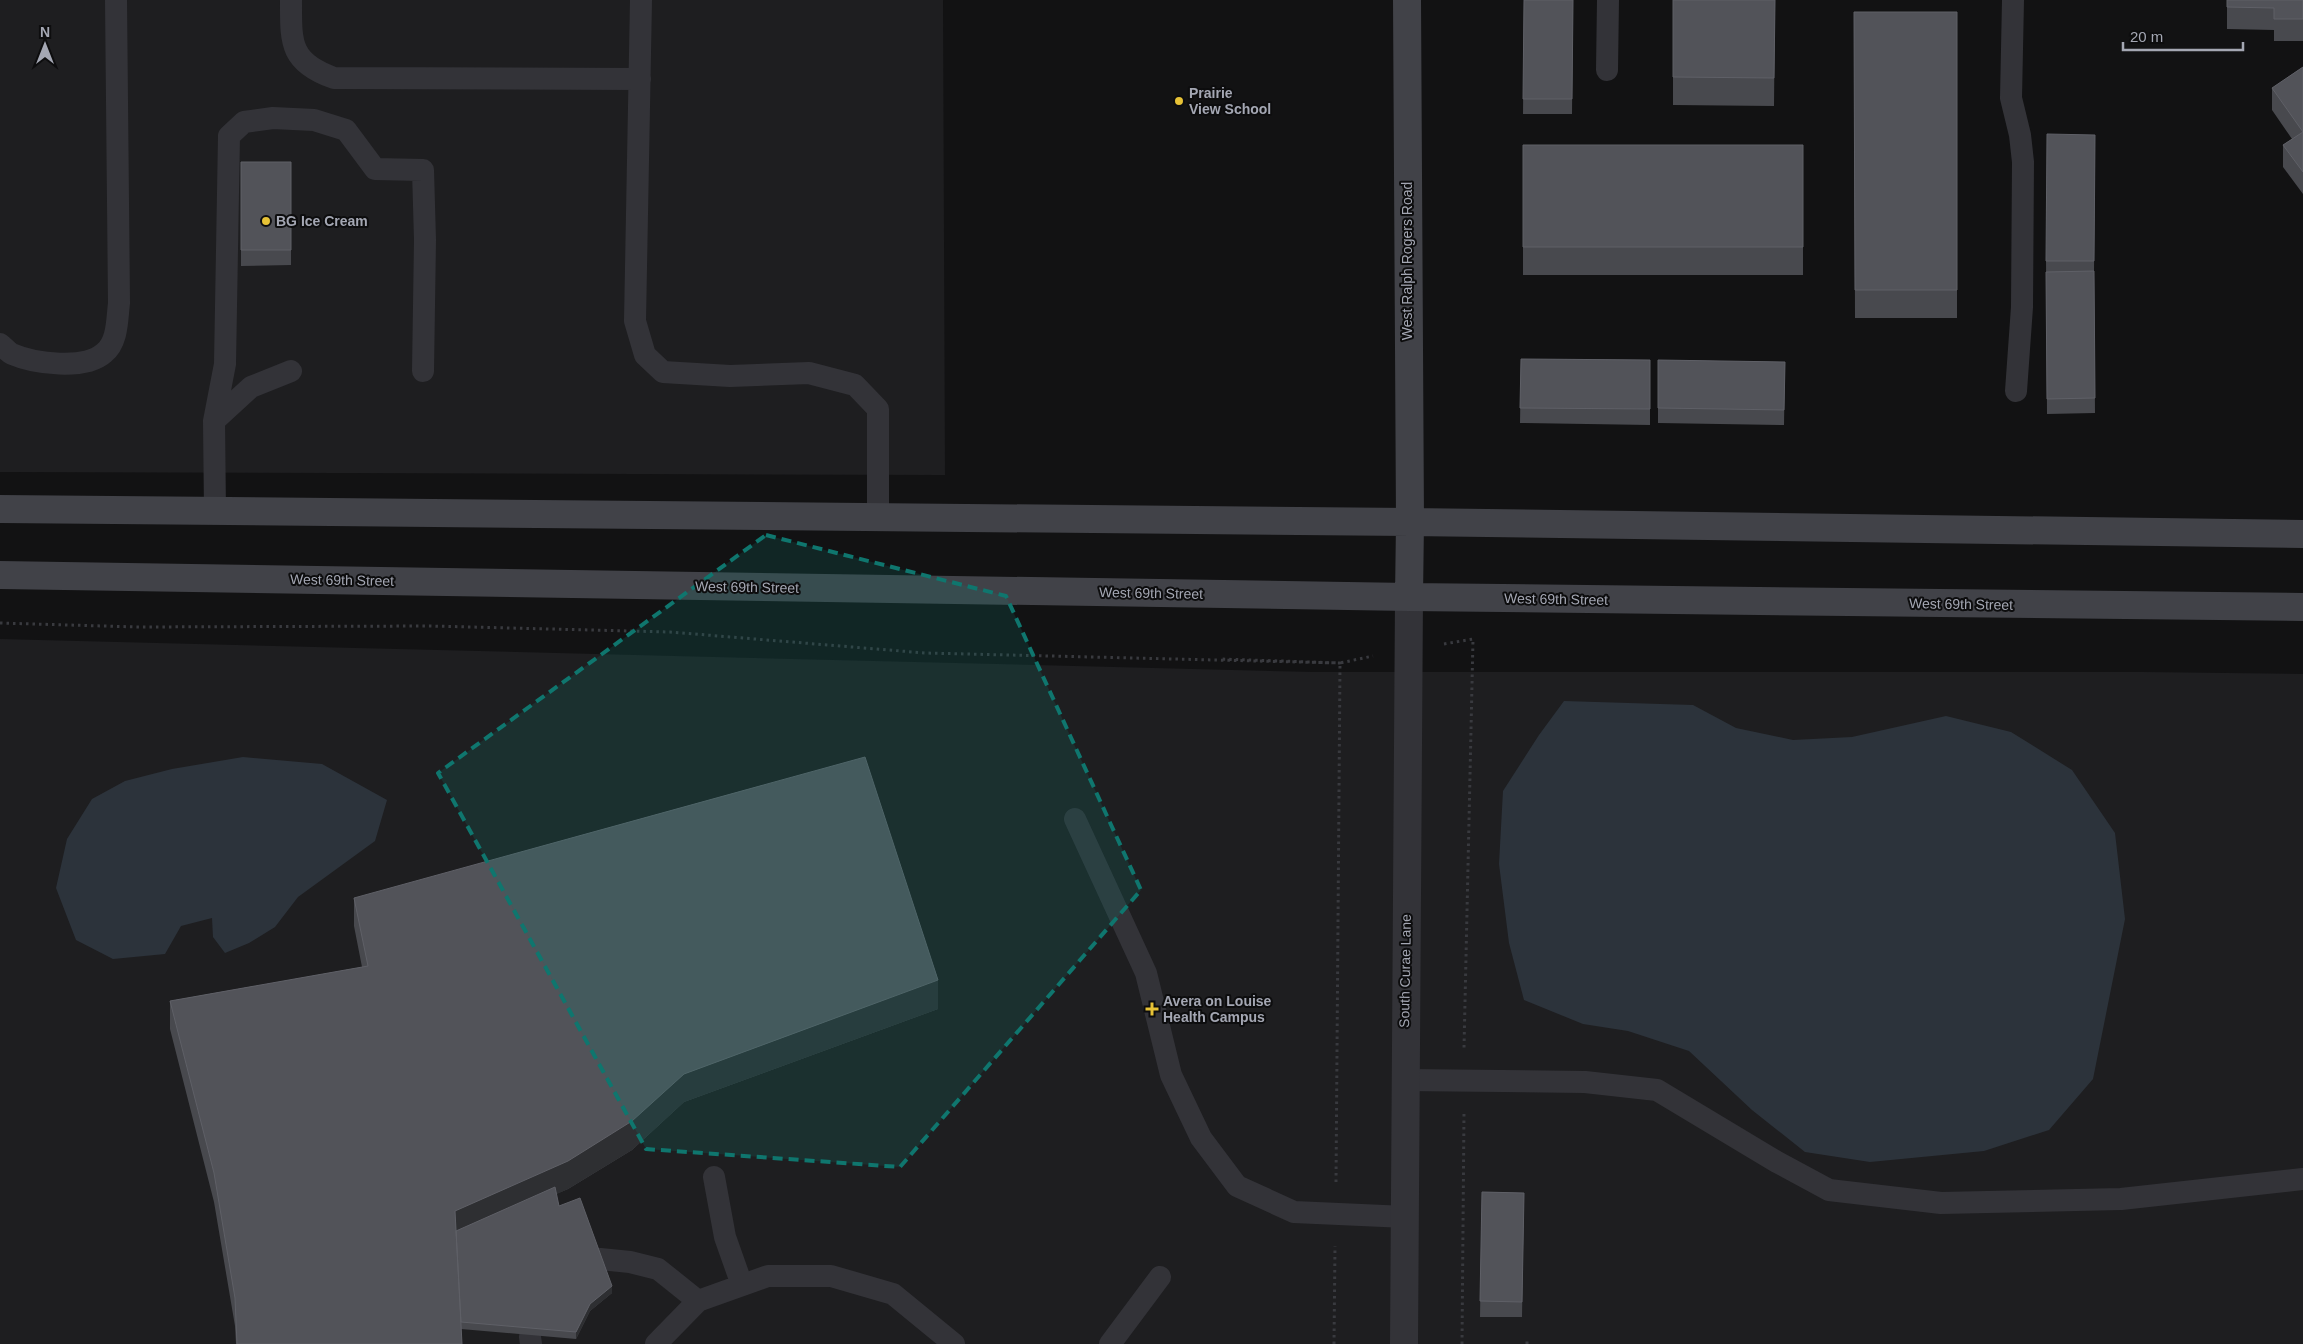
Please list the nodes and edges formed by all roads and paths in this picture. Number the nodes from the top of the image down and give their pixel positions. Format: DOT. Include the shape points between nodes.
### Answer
graph roads {
  1 [pos="116,0"];
  2 [pos="291,0"];
  3 [pos="641,0"];
  4 [pos="1407,0"];
  5 [pos="1608,0"];
  6 [pos="2013,0"];
  7 [pos="1607,70"];
  8 [pos="640,79"];
  9 [pos="0,344"];
  10 [pos="291,371"];
  11 [pos="423,371"];
  12 [pos="2016,391"];
  13 [pos="214,421"];
  14 [pos="0,509"];
  15 [pos="216,511"];
  16 [pos="878,517"];
  17 [pos="1410,522"];
  18 [pos="2303,534"];
  19 [pos="0,574"];
  20 [pos="1408,598"];
  21 [pos="2303,607"];
  22 [pos="0,623"];
  23 [pos="1408,650"];
  24 [pos="1220,659"];
  25 [pos="1340,663"];
  26 [pos="1075,819"];
  27 [pos="1404,1080"];
  28 [pos="1464,1080"];
  29 [pos="714,1177"];
  30 [pos="2303,1179"];
  31 [pos="1336,1214"];
  32 [pos="1406,1217"];
  33 [pos="600,1260"];
  34 [pos="1160,1277"];
  35 [pos="742,1285"];
  36 [pos="698,1301"];
  37 [pos="656,1344"];
  38 [pos="954,1344"];
  39 [pos="1110,1344"];
  40 [pos="1334,1344"];
  41 [pos="1404,1344"];
  42 [pos="1462,1344"];
  1 -- 9 [label="lane" via="119,303 115,334 106,353 88,363 46,363 11,353"];
  2 -- 8 [label="lane" via="291,39 299,56 313,71 334,78"];
  3 -- 8 [label="lane"];
  4 -- 17 [label="main road, West Ralph Rogers Road"];
  5 -- 7 [label="lane"];
  6 -- 12 [label="lane" via="2011,98 2023,162 2022,307"];
  8 -- 16 [label="lane" via="636,321 645,355 663,372 730,376 809,373 855,385 878,408"];
  10 -- 13 [label="lane" via="251,387"];
  11 -- 13 [label="lane" via="423,170 375,169 346,130 314,120 273,118 244,122 229,136 225,364"];
  13 -- 15 [label="lane"];
  14 -- 15 [label="main road"];
  15 -- 16 [label="main road"];
  16 -- 17 [label="main road"];
  17 -- 18 [label="main road"];
  17 -- 20 [label="main road, West Ralph Rogers Road"];
  19 -- 20 [label="main road, West 69th Street"];
  20 -- 21 [label="main road, West 69th Street"];
  20 -- 23 [label="street, South Curae Lane"];
  22 -- 25 [label="path" via="138,627 430,626 670,632 925,653"];
  23 -- 25 [label="path"];
  23 -- 27 [label="street, South Curae Lane"];
  23 -- 28 [label="path" via="1473,639"];
  24 -- 25 [label="path"];
  25 -- 31 [label="path"];
  26 -- 31 [label="lane" via="1146,973 1171,1075 1201,1138 1237,1186 1294,1212"];
  27 -- 28 [label="lane"];
  27 -- 32 [label="street, South Curae Lane"];
  28 -- 30 [label="lane" via="1585,1082 1656,1090 1830,1190 1941,1203 2121,1199"];
  28 -- 42 [label="path"];
  29 -- 35 [label="lane" via="725,1237"];
  31 -- 32 [label="lane"];
  31 -- 40 [label="path"];
  32 -- 41 [label="street, South Curae Lane"];
  33 -- 36 [label="lane" via="630,1262 658,1269"];
  34 -- 39 [label="lane"];
  35 -- 36 [label="lane"];
  35 -- 38 [label="lane" via="768,1276 831,1276 893,1294"];
  36 -- 37 [label="lane"];
}
